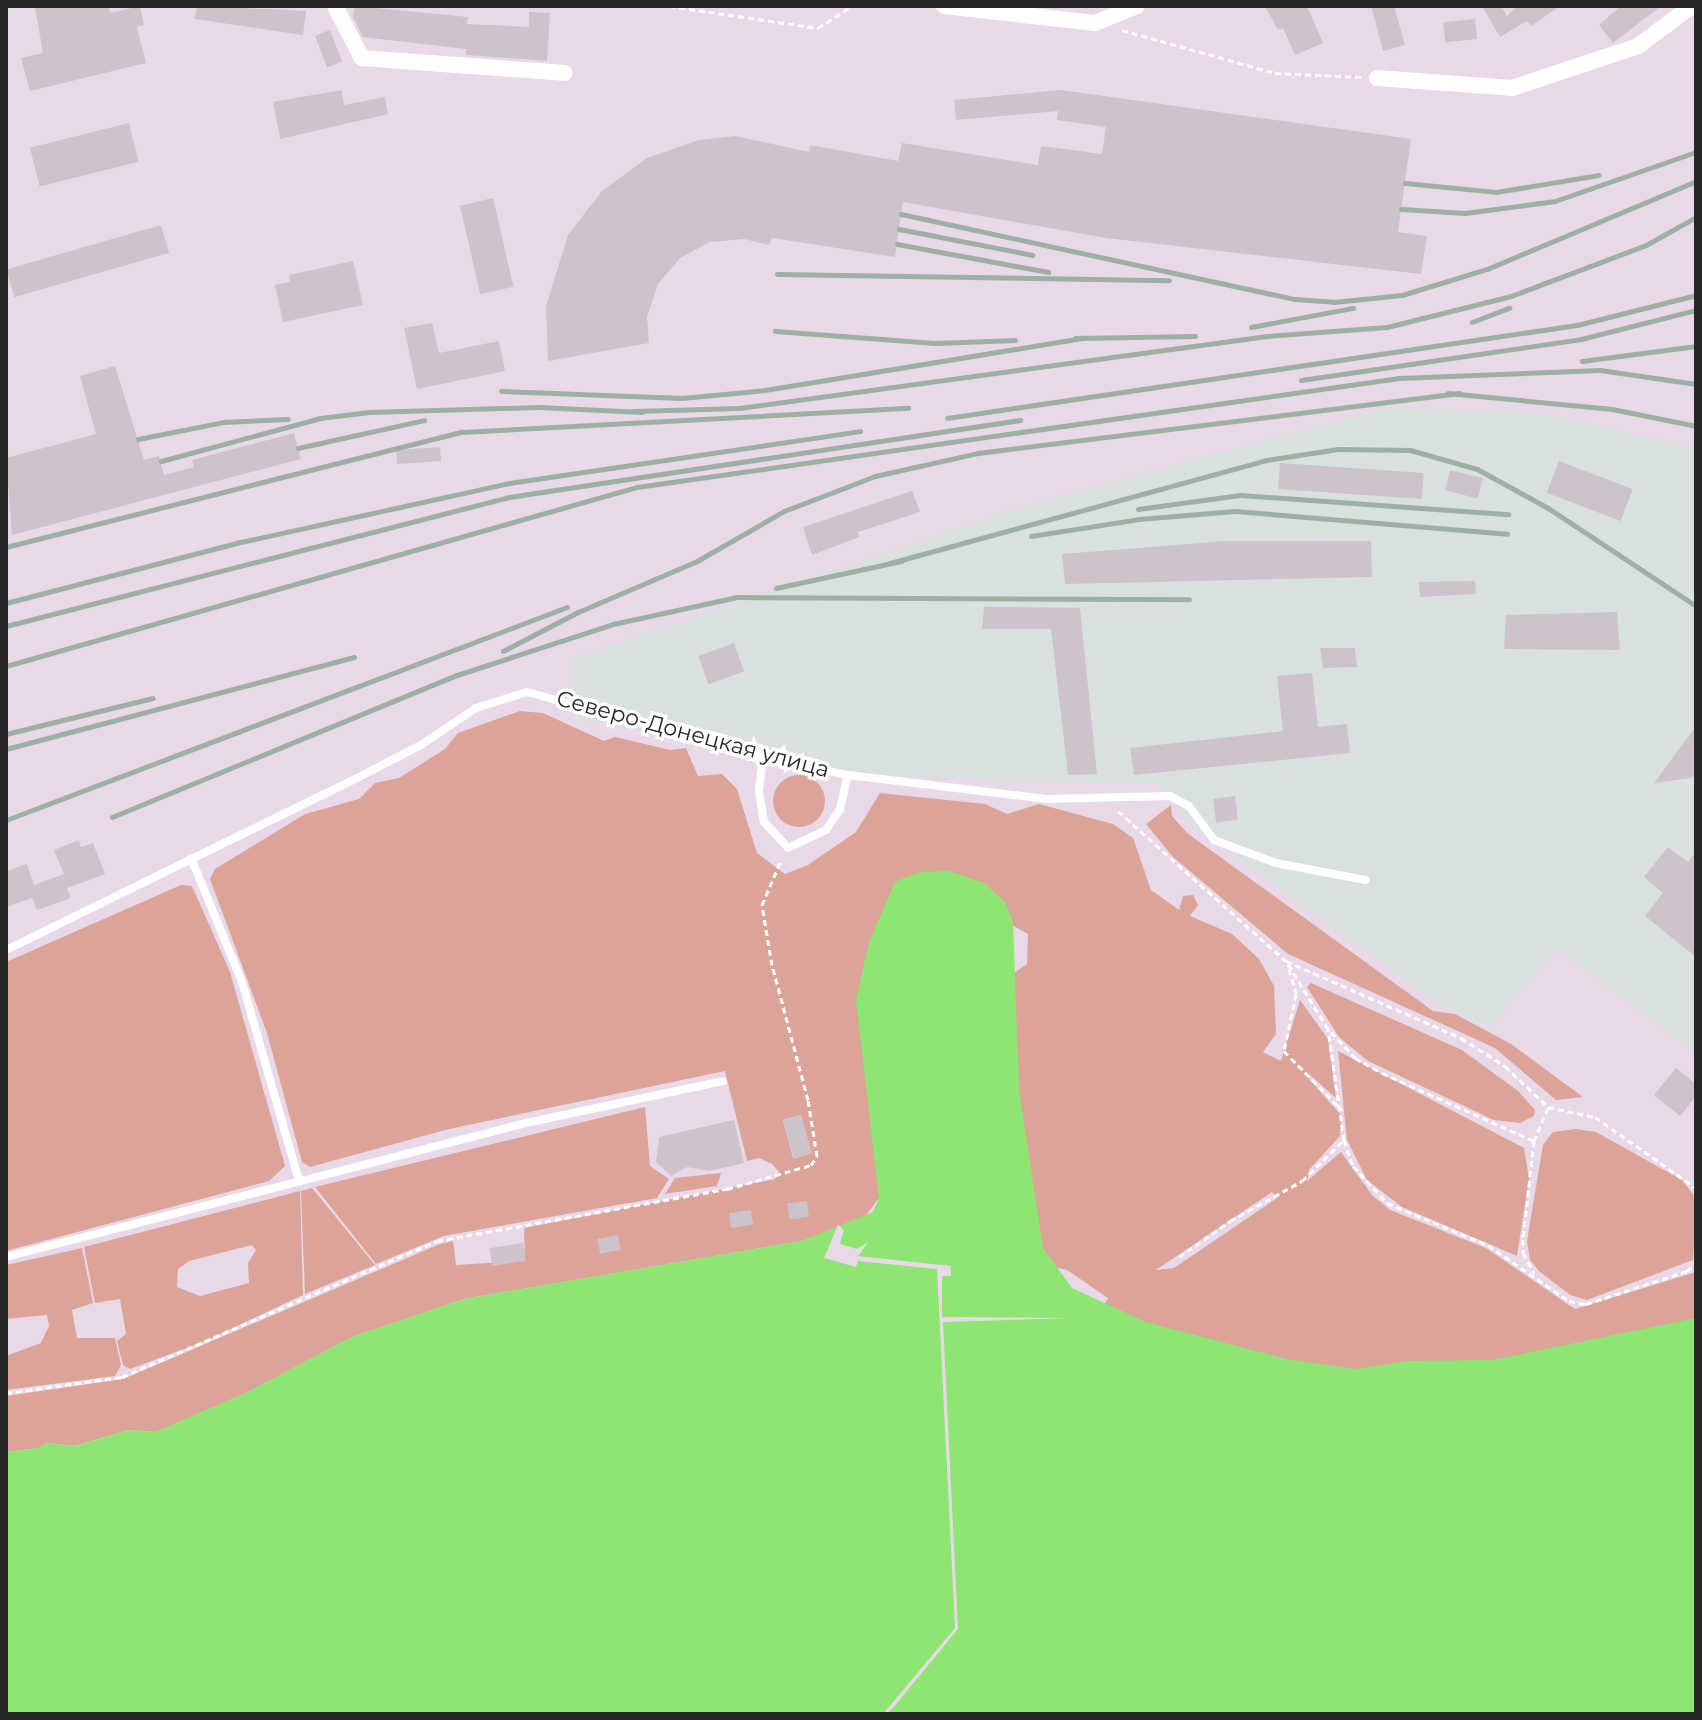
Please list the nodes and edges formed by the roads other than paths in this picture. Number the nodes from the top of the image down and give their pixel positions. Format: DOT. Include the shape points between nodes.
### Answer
graph roads {
  1 [pos="335,6"];
  2 [pos="1137,6"];
  3 [pos="1692,6"];
  4 [pos="952,8"];
  5 [pos="564,73"];
  6 [pos="1377,78"];
  7 [pos="763,757"];
  8 [pos="848,775"];
  9 [pos="191,858"];
  10 [pos="1365,880"];
  11 [pos="6,950"];
  12 [pos="723,1081"];
  13 [pos="299,1181"];
  14 [pos="6,1257"];
  1 -- 5 [label="street" via="362,58"];
  2 -- 4 [label="street" via="1095,23"];
  3 -- 6 [label="street" via="1638,46 1512,88"];
  7 -- 8 [label="lane, Северо-Донецкая улица"];
  7 -- 8 [label="lane" via="759,791 764,822 788,848 826,830 840,809"];
  7 -- 9 [label="lane, Северо-Донецкая улица" via="527,692 476,708 421,745"];
  8 -- 10 [label="lane, Северо-Донецкая улица" via="1045,799 1170,796 1189,806 1214,840 1276,863"];
  9 -- 11 [label="lane, Северо-Донецкая улица"];
  9 -- 13 [label="lane" via="242,982"];
  12 -- 13 [label="lane" via="526,1123"];
  13 -- 14 [label="lane"];
}
